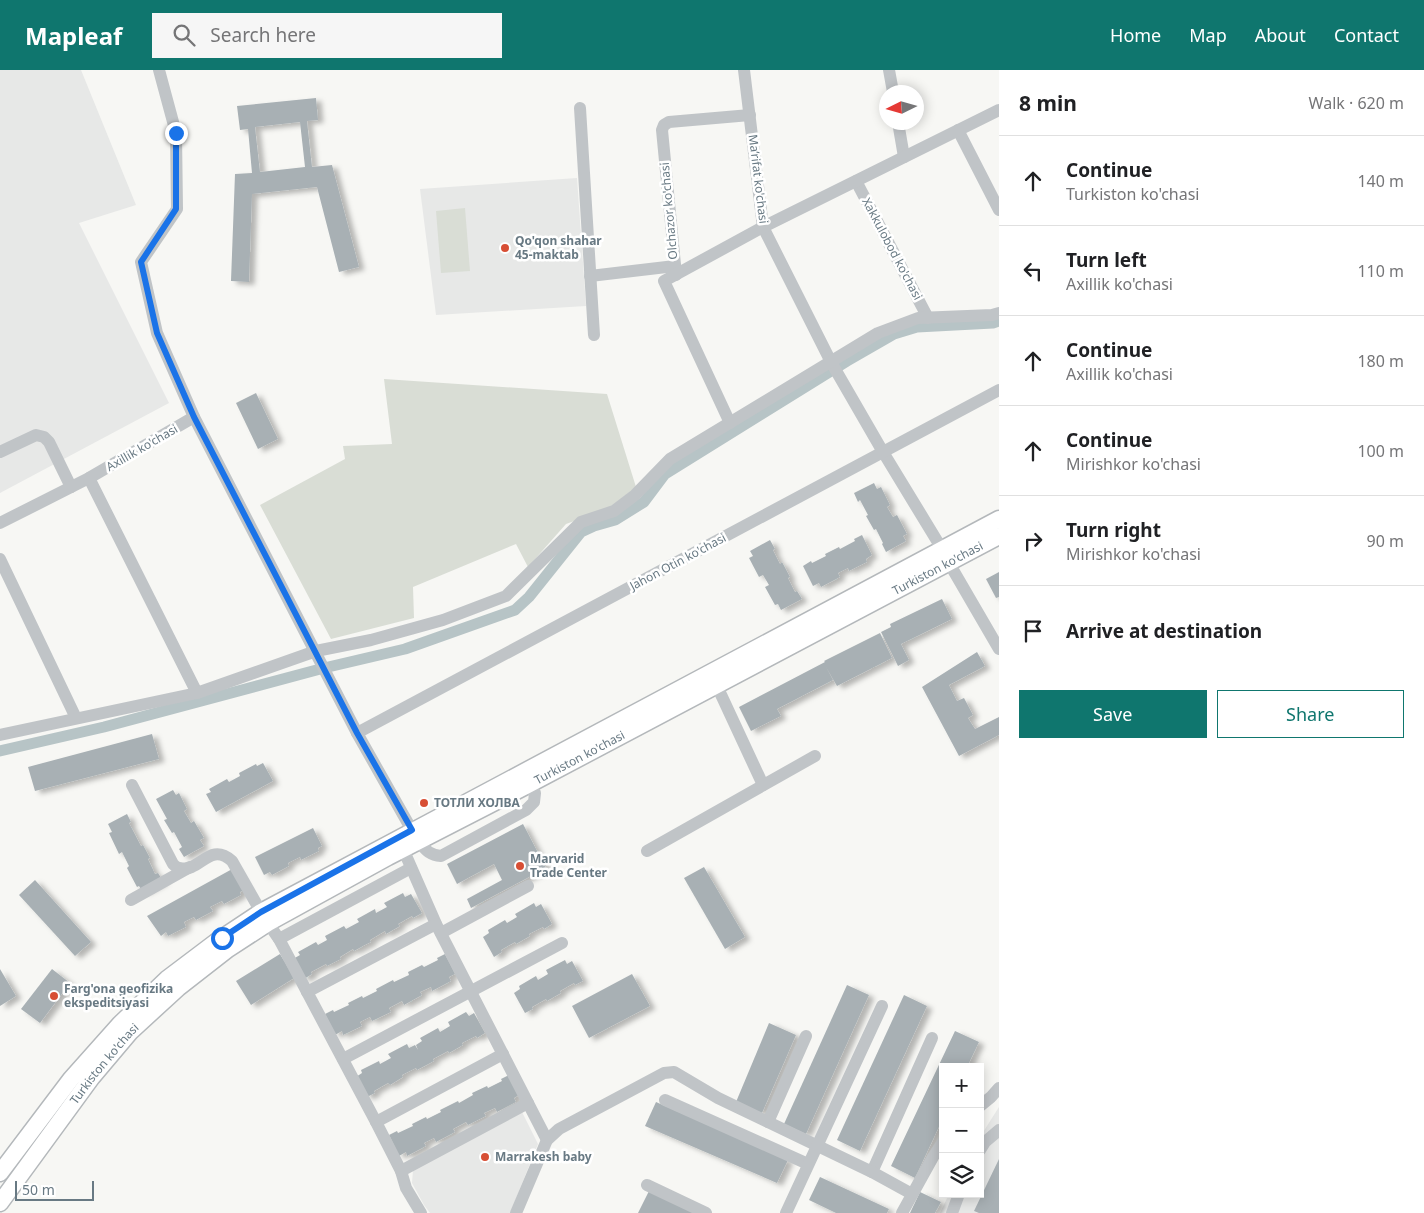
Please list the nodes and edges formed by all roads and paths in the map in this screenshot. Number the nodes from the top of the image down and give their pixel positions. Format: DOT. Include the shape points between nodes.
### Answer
graph roads {
  1 [pos="159,70"];
  2 [pos="744,70"];
  3 [pos="889,70"];
  4 [pos="892,85"];
  5 [pos="580,108"];
  6 [pos="999,110"];
  7 [pos="750,114"];
  8 [pos="899,130"];
  9 [pos="958,130"];
  10 [pos="904,157"];
  11 [pos="856,181"];
  12 [pos="999,210"];
  13 [pos="763,226"];
  14 [pos="675,270"];
  15 [pos="590,276"];
  16 [pos="999,313"];
  17 [pos="928,318"];
  18 [pos="594,335"];
  19 [pos="831,362"];
  20 [pos="999,390"];
  21 [pos="194,417"];
  22 [pos="730,423"];
  23 [pos="0,452"];
  24 [pos="883,452"];
  25 [pos="89,478"];
  26 [pos="71,487"];
  27 [pos="999,519"];
  28 [pos="0,523"];
  29 [pos="999,536"];
  30 [pos="946,556"];
  31 [pos="0,559"];
  32 [pos="999,649"];
  33 [pos="317,654"];
  34 [pos="717,686"];
  35 [pos="197,693"];
  36 [pos="76,718"];
  37 [pos="357,733"];
  38 [pos="0,734"];
  39 [pos="815,756"];
  40 [pos="132,785"];
  41 [pos="528,785"];
  42 [pos="763,785"];
  43 [pos="408,839"];
  44 [pos="647,851"];
  45 [pos="190,867"];
  46 [pos="411,868"];
  47 [pos="528,886"];
  48 [pos="131,900"];
  49 [pos="264,918"];
  50 [pos="438,929"];
  51 [pos="279,939"];
  52 [pos="562,943"];
  53 [pos="470,991"];
  54 [pos="307,992"];
  55 [pos="882,1006"];
  56 [pos="806,1036"];
  57 [pos="932,1038"];
  58 [pos="503,1054"];
  59 [pos="343,1059"];
  60 [pos="999,1088"];
  61 [pos="665,1100"];
  62 [pos="528,1103"];
  63 [pos="984,1103"];
  64 [pos="376,1122"];
  65 [pos="768,1122"];
  66 [pos="999,1130"];
  67 [pos="547,1140"];
  68 [pos="984,1144"];
  69 [pos="817,1146"];
  70 [pos="939,1149"];
  71 [pos="808,1164"];
  72 [pos="401,1171"];
  73 [pos="872,1172"];
  74 [pos="0,1173"];
  75 [pos="647,1186"];
  76 [pos="912,1194"];
  77 [pos="958,1198"];
  78 [pos="0,1203"];
  79 [pos="421,1213"];
  80 [pos="516,1213"];
  81 [pos="706,1213"];
  82 [pos="786,1213"];
  83 [pos="902,1213"];
  84 [pos="952,1213"];
  1 -- 21 [label="street" via="176,133 176,209 141,262 157,333"];
  2 -- 7 [label="street, Ma’rifat ko'chasi"];
  3 -- 4 [label="street"];
  5 -- 15 [label="street"];
  6 -- 9 [label="street"];
  7 -- 13 [label="street, Ma’rifat ko'chasi"];
  7 -- 14 [label="street, Olchazor ko'chasi" via="664,125"];
  8 -- 10 [label="street"];
  9 -- 10 [label="street"];
  9 -- 12 [label="street"];
  10 -- 11 [label="street"];
  11 -- 13 [label="street"];
  11 -- 17 [label="street, Xakkulobod ko'chasi"];
  13 -- 14 [label="street"];
  13 -- 19 [label="street, Ma’rifat ko'chasi"];
  14 -- 15 [label="street"];
  14 -- 22 [label="street, Olchazor ko'chasi" via="664,281"];
  15 -- 18 [label="street"];
  16 -- 17 [label="street"];
  17 -- 19 [label="street" via="918,318 878,333"];
  19 -- 22 [label="street"];
  19 -- 24 [label="street, Ma’rifat ko'chasi"];
  20 -- 24 [label="street, Jahon Otin ko'chasi"];
  21 -- 25 [label="street, Axillik ko'chasi"];
  21 -- 33 [label="street"];
  22 -- 33 [label="street" via="670,459 635,495 614,511 581,522 506,596 443,620"];
  23 -- 26 [label="street" via="36,435 44,437"];
  24 -- 30 [label="street"];
  24 -- 37 [label="street, Jahon Otin ko'chasi"];
  25 -- 26 [label="street, Axillik ko'chasi"];
  25 -- 35 [label="street"];
  26 -- 28 [label="street, Axillik ko'chasi"];
  27 -- 30 [label="main road, Turkiston ko'chasi"];
  29 -- 30 [label="main road, Turkiston ko'chasi"];
  30 -- 32 [label="street"];
  30 -- 34 [label="main road, Turkiston ko'chasi"];
  30 -- 43 [label="main road, Turkiston ko'chasi"];
  31 -- 36 [label="street"];
  33 -- 35 [label="street"];
  33 -- 37 [label="street"];
  34 -- 41 [label="main road, Turkiston ko'chasi"];
  34 -- 42 [label="street"];
  35 -- 36 [label="street"];
  36 -- 38 [label="street"];
  37 -- 43 [label="street"];
  39 -- 42 [label="street"];
  40 -- 45 [label="street" via="173,864 181,869"];
  41 -- 43 [label="main road, Turkiston ko'chasi"];
  41 -- 43 [label="street" via="535,794 534,802 526,810 441,856 432,855"];
  42 -- 44 [label="street"];
  43 -- 46 [label="street"];
  43 -- 49 [label="main road, Turkiston ko'chasi"];
  45 -- 48 [label="street"];
  45 -- 49 [label="street" via="216,854 226,855"];
  46 -- 50 [label="street"];
  46 -- 51 [label="street"];
  47 -- 50 [label="street"];
  49 -- 51 [label="street"];
  49 -- 74 [label="main road, Turkiston ko'chasi" via="216,942 167,979 120,1024 72,1079"];
  49 -- 78 [label="main road, Turkiston ko'chasi" via="130,1032 92,1077"];
  50 -- 53 [label="street"];
  50 -- 54 [label="street"];
  51 -- 54 [label="street"];
  52 -- 53 [label="street"];
  53 -- 58 [label="street"];
  53 -- 59 [label="street"];
  54 -- 59 [label="street"];
  55 -- 69 [label="street"];
  56 -- 65 [label="street"];
  57 -- 73 [label="street"];
  58 -- 62 [label="street"];
  58 -- 64 [label="street"];
  59 -- 64 [label="street"];
  60 -- 63 [label="street"];
  61 -- 71 [label="street"];
  62 -- 67 [label="street"];
  62 -- 72 [label="street"];
  64 -- 72 [label="street"];
  65 -- 67 [label="street" via="674,1072 664,1073 558,1129"];
  65 -- 69 [label="street"];
  66 -- 68 [label="street"];
  67 -- 80 [label="street"];
  69 -- 71 [label="street"];
  69 -- 73 [label="street"];
  70 -- 76 [label="street"];
  71 -- 82 [label="street"];
  72 -- 79 [label="street" via="406,1188"];
  73 -- 76 [label="street"];
  75 -- 81 [label="street"];
  76 -- 83 [label="street"];
  77 -- 84 [label="street"];
}
